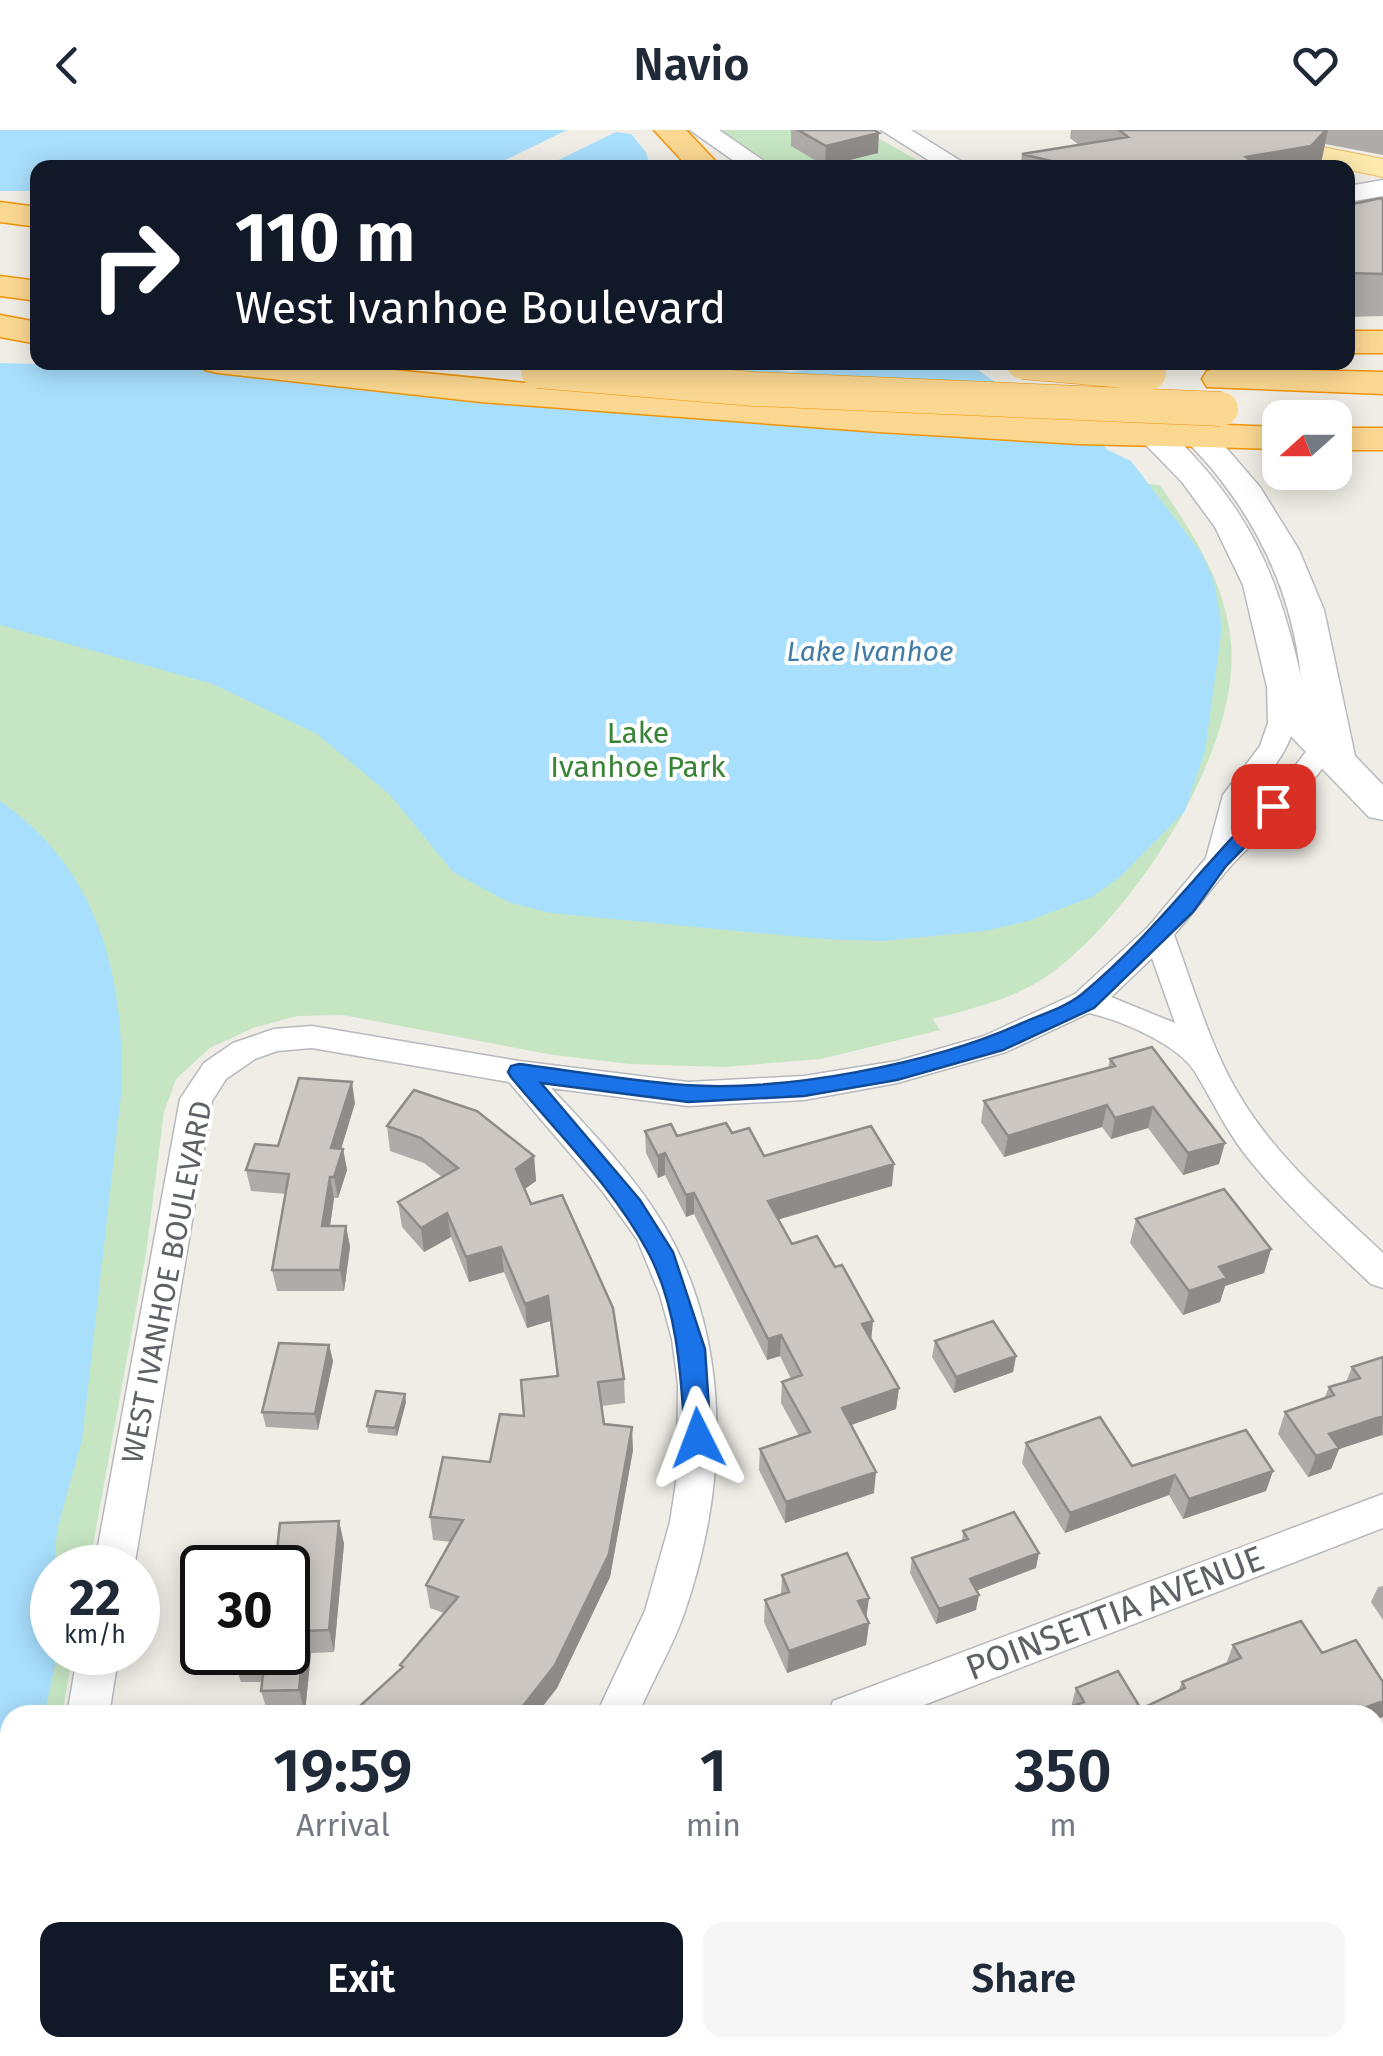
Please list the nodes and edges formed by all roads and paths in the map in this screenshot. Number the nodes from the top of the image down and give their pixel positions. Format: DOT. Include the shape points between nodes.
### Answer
graph roads {
  1 [pos="893,130"];
  2 [pos="1198,130"];
  3 [pos="692,149"];
  4 [pos="733,160"];
  5 [pos="946,160"];
  6 [pos="1344,160"];
  7 [pos="1355,162"];
  8 [pos="1383,168"];
  9 [pos="1383,188"];
  10 [pos="0,192"];
  11 [pos="1355,193"];
  12 [pos="30,195"];
  13 [pos="0,212"];
  14 [pos="30,216"];
  15 [pos="0,244"];
  16 [pos="30,245"];
  17 [pos="0,267"];
  18 [pos="30,270"];
  19 [pos="0,286"];
  20 [pos="30,291"];
  21 [pos="0,306"];
  22 [pos="30,310"];
  23 [pos="0,326"];
  24 [pos="1355,330"];
  25 [pos="1383,331"];
  26 [pos="30,332"];
  27 [pos="1355,342"];
  28 [pos="1383,342"];
  29 [pos="1355,364"];
  30 [pos="1383,365"];
  31 [pos="280,370"];
  32 [pos="528,370"];
  33 [pos="1056,370"];
  34 [pos="1080,370"];
  35 [pos="1133,370"];
  36 [pos="1383,383"];
  37 [pos="1215,409"];
  38 [pos="1383,410"];
  39 [pos="1163,419"];
  40 [pos="1262,432"];
  41 [pos="1352,439"];
  42 [pos="1383,439"];
  43 [pos="1262,453"];
  44 [pos="1238,476"];
  45 [pos="1280,676"];
  46 [pos="1330,748"];
  47 [pos="1383,808"];
  48 [pos="1219,861"];
  49 [pos="1159,934"];
  50 [pos="1086,1002"];
  51 [pos="1206,1062"];
  52 [pos="519,1072"];
  53 [pos="1383,1274"];
  54 [pos="1383,1510"];
  55 [pos="118,1545"];
  56 [pos="94,1675"];
  57 [pos="90,1705"];
  58 [pos="622,1705"];
  59 [pos="874,1705"];
  1 -- 5 [label="street"];
  2 -- 6 [label="main road"];
  3 -- 4 [label="street"];
  7 -- 8 [label="main road"];
  9 -- 11 [label="street"];
  10 -- 12 [label="highway"];
  13 -- 14 [label="highway"];
  15 -- 16 [label="highway"];
  17 -- 18 [label="highway"];
  19 -- 20 [label="highway"];
  21 -- 22 [label="highway"];
  23 -- 26 [label="highway"];
  24 -- 25 [label="highway"];
  27 -- 28 [label="highway"];
  29 -- 30 [label="highway"];
  31 -- 39 [label="highway" via="405,386 1100,436"];
  32 -- 37 [label="highway, bridge" via="754,390"];
  33 -- 37 [label="highway, bridge"];
  34 -- 39 [label="street"];
  35 -- 39 [label="street"];
  36 -- 37 [label="highway"];
  37 -- 38 [label="highway"];
  37 -- 39 [label="highway"];
  37 -- 40 [label="highway"];
  37 -- 44 [label="street"];
  39 -- 45 [label="street" via="1246,549 1270,614"];
  41 -- 42 [label="highway"];
  43 -- 44 [label="highway"];
  44 -- 46 [label="street" via="1302,598"];
  45 -- 46 [label="street" via="1296,717"];
  45 -- 48 [label="street, WEST IVANHOE BOULEVARD" via="1274,748 1237,795"];
  46 -- 47 [label="street"];
  46 -- 48 [label="street, WEST IVANHOE BOULEVARD"];
  48 -- 49 [label="street, WEST IVANHOE BOULEVARD"];
  49 -- 50 [label="street, WEST IVANHOE BOULEVARD"];
  49 -- 51 [label="street"];
  50 -- 51 [label="street" via="1159,1024"];
  50 -- 52 [label="street, WEST IVANHOE BOULEVARD" via="995,1044 897,1072 804,1088 688,1094"];
  51 -- 53 [label="street" via="1234,1114 1273,1164"];
  52 -- 55 [label="street, WEST IVANHOE BOULEVARD" via="312,1038 274,1040 215,1072 196,1100"];
  52 -- 58 [label="street" via="632,1207 661,1252 692,1349 699,1473 665,1611"];
  54 -- 59 [label="street, POINSETTIA AVENUE"];
  56 -- 57 [label="street"];
}
